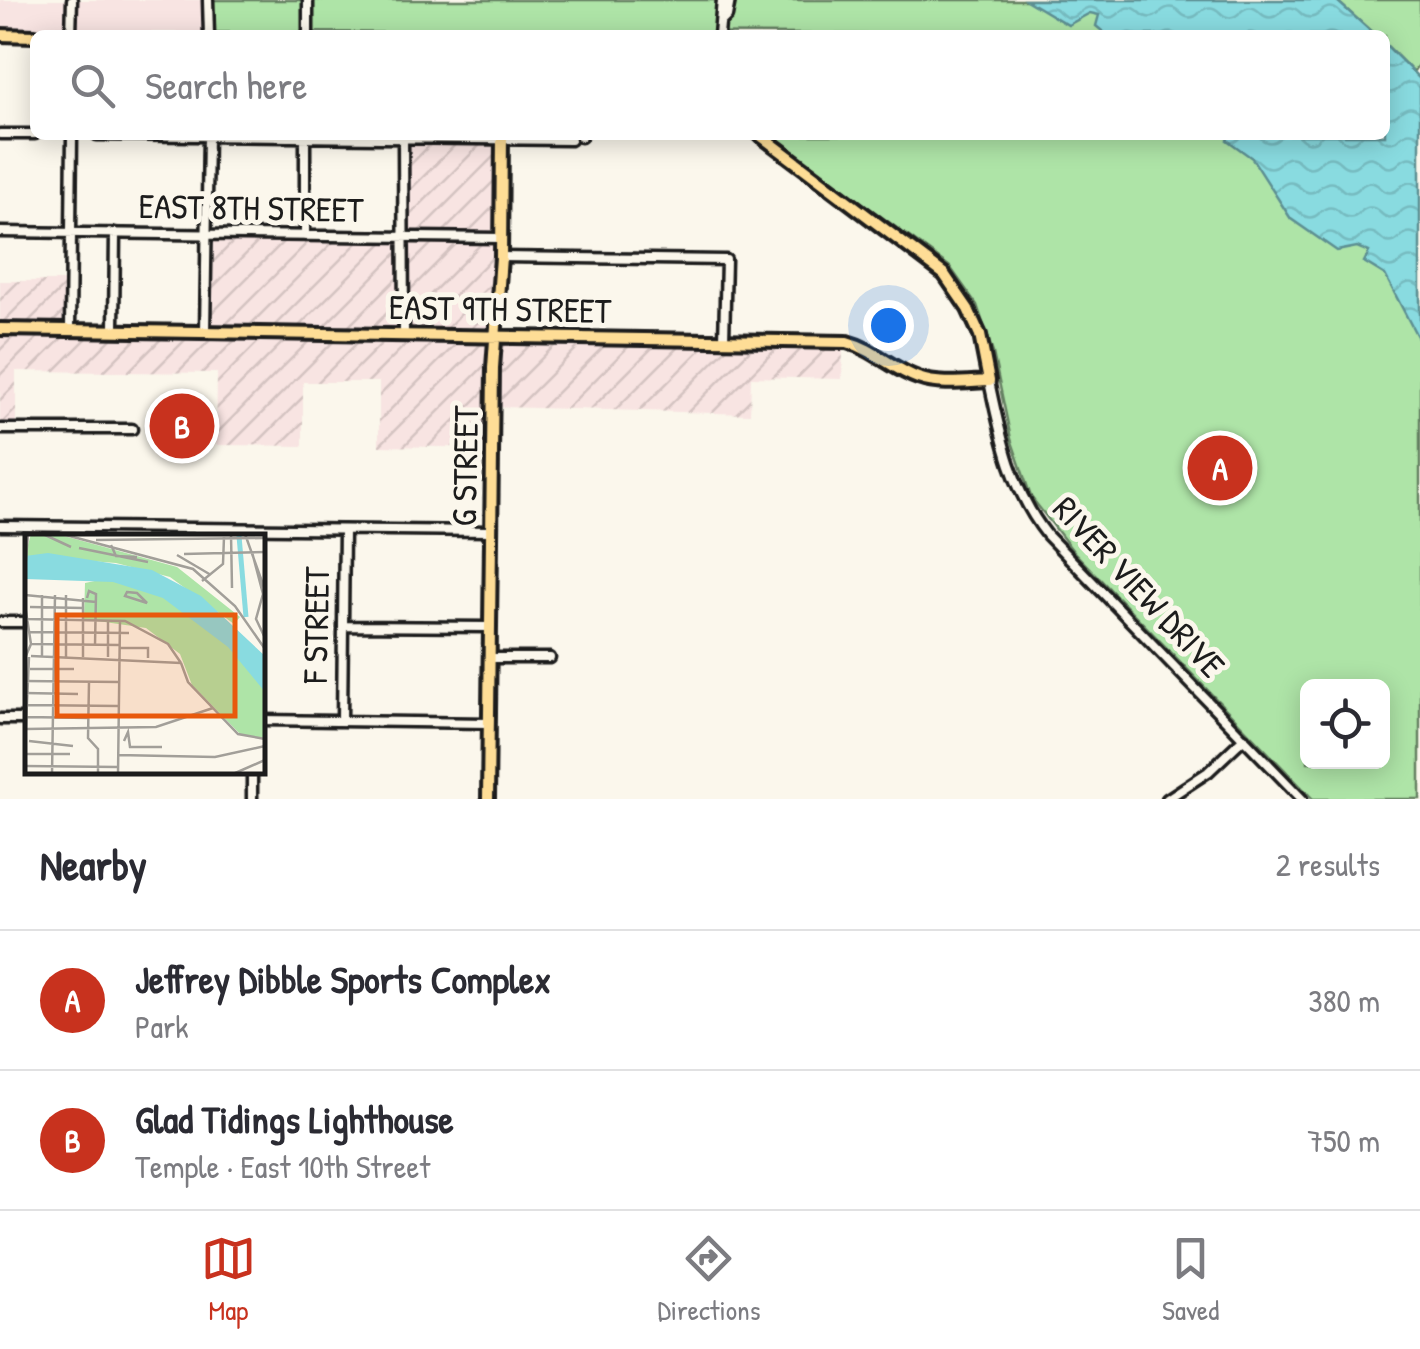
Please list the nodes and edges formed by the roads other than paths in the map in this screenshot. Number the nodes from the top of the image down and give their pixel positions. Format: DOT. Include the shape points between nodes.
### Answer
graph roads {
  1 [pos="72,0"];
  2 [pos="208,0"];
  3 [pos="308,0"];
  4 [pos="722,0"];
  5 [pos="730,0"];
  6 [pos="721,22"];
  7 [pos="72,30"];
  8 [pos="209,30"];
  9 [pos="308,30"];
  10 [pos="720,30"];
  11 [pos="0,35"];
  12 [pos="30,36"];
  13 [pos="0,134"];
  14 [pos="30,134"];
  15 [pos="72,140"];
  16 [pos="208,140"];
  17 [pos="305,140"];
  18 [pos="404,140"];
  19 [pos="502,140"];
  20 [pos="767,140"];
  21 [pos="0,232"];
  22 [pos="71,232"];
  23 [pos="115,233"];
  24 [pos="206,235"];
  25 [pos="305,236"];
  26 [pos="404,237"];
  27 [pos="502,238"];
  28 [pos="501,257"];
  29 [pos="0,329"];
  30 [pos="70,330"];
  31 [pos="114,330"];
  32 [pos="205,332"];
  33 [pos="404,336"];
  34 [pos="496,336"];
  35 [pos="724,340"];
  36 [pos="989,382"];
  37 [pos="0,429"];
  38 [pos="132,429"];
  39 [pos="0,526"];
  40 [pos="344,530"];
  41 [pos="165,532"];
  42 [pos="491,532"];
  43 [pos="258,533"];
  44 [pos="344,626"];
  45 [pos="490,627"];
  46 [pos="490,658"];
  47 [pos="550,658"];
  48 [pos="0,718"];
  49 [pos="25,719"];
  50 [pos="265,720"];
  51 [pos="342,721"];
  52 [pos="489,723"];
  53 [pos="1244,738"];
  54 [pos="488,799"];
  55 [pos="1167,799"];
  56 [pos="1302,799"];
  1 -- 7 [label="street"];
  2 -- 8 [label="street"];
  3 -- 9 [label="street"];
  4 -- 6 [label="street"];
  5 -- 6 [label="street"];
  6 -- 10 [label="street"];
  11 -- 12 [label="main road"];
  13 -- 14 [label="street"];
  15 -- 22 [label="street"];
  16 -- 24 [label="street"];
  17 -- 25 [label="street"];
  18 -- 26 [label="street"];
  19 -- 27 [label="main road, G STREET"];
  20 -- 36 [label="main road" via="944,274 980,335"];
  21 -- 22 [label="street, EAST 8TH STREET"];
  22 -- 23 [label="street, EAST 8TH STREET"];
  22 -- 30 [label="street"];
  23 -- 24 [label="street, EAST 8TH STREET"];
  23 -- 31 [label="street"];
  24 -- 25 [label="street, EAST 8TH STREET"];
  24 -- 32 [label="street"];
  25 -- 26 [label="street, EAST 8TH STREET"];
  26 -- 27 [label="street, EAST 8TH STREET"];
  26 -- 33 [label="street"];
  27 -- 28 [label="main road, G STREET"];
  28 -- 34 [label="main road, G STREET"];
  28 -- 35 [label="street" via="726,260"];
  29 -- 30 [label="main road, EAST 9TH STREET"];
  30 -- 31 [label="main road, EAST 9TH STREET"];
  31 -- 32 [label="main road, EAST 9TH STREET"];
  32 -- 33 [label="main road, EAST 9TH STREET"];
  33 -- 34 [label="main road, EAST 9TH STREET"];
  34 -- 35 [label="main road, EAST 9TH STREET"];
  34 -- 42 [label="main road, G STREET"];
  35 -- 36 [label="main road, EAST 9TH STREET" via="847,342 928,381"];
  36 -- 53 [label="street, RIVER VIEW DRIVE" via="1002,442 1032,515"];
  37 -- 38 [label="street"];
  39 -- 41 [label="street"];
  40 -- 42 [label="street"];
  40 -- 43 [label="street"];
  40 -- 44 [label="street, F STREET"];
  41 -- 43 [label="street"];
  42 -- 45 [label="main road, G STREET"];
  44 -- 45 [label="street"];
  44 -- 51 [label="street, F STREET"];
  45 -- 46 [label="main road, G STREET"];
  46 -- 47 [label="street"];
  46 -- 52 [label="main road, G STREET"];
  48 -- 49 [label="street"];
  50 -- 51 [label="street"];
  51 -- 52 [label="street"];
  52 -- 54 [label="main road, G STREET"];
  53 -- 55 [label="street"];
  53 -- 56 [label="street, RIVER VIEW DRIVE"];
}
